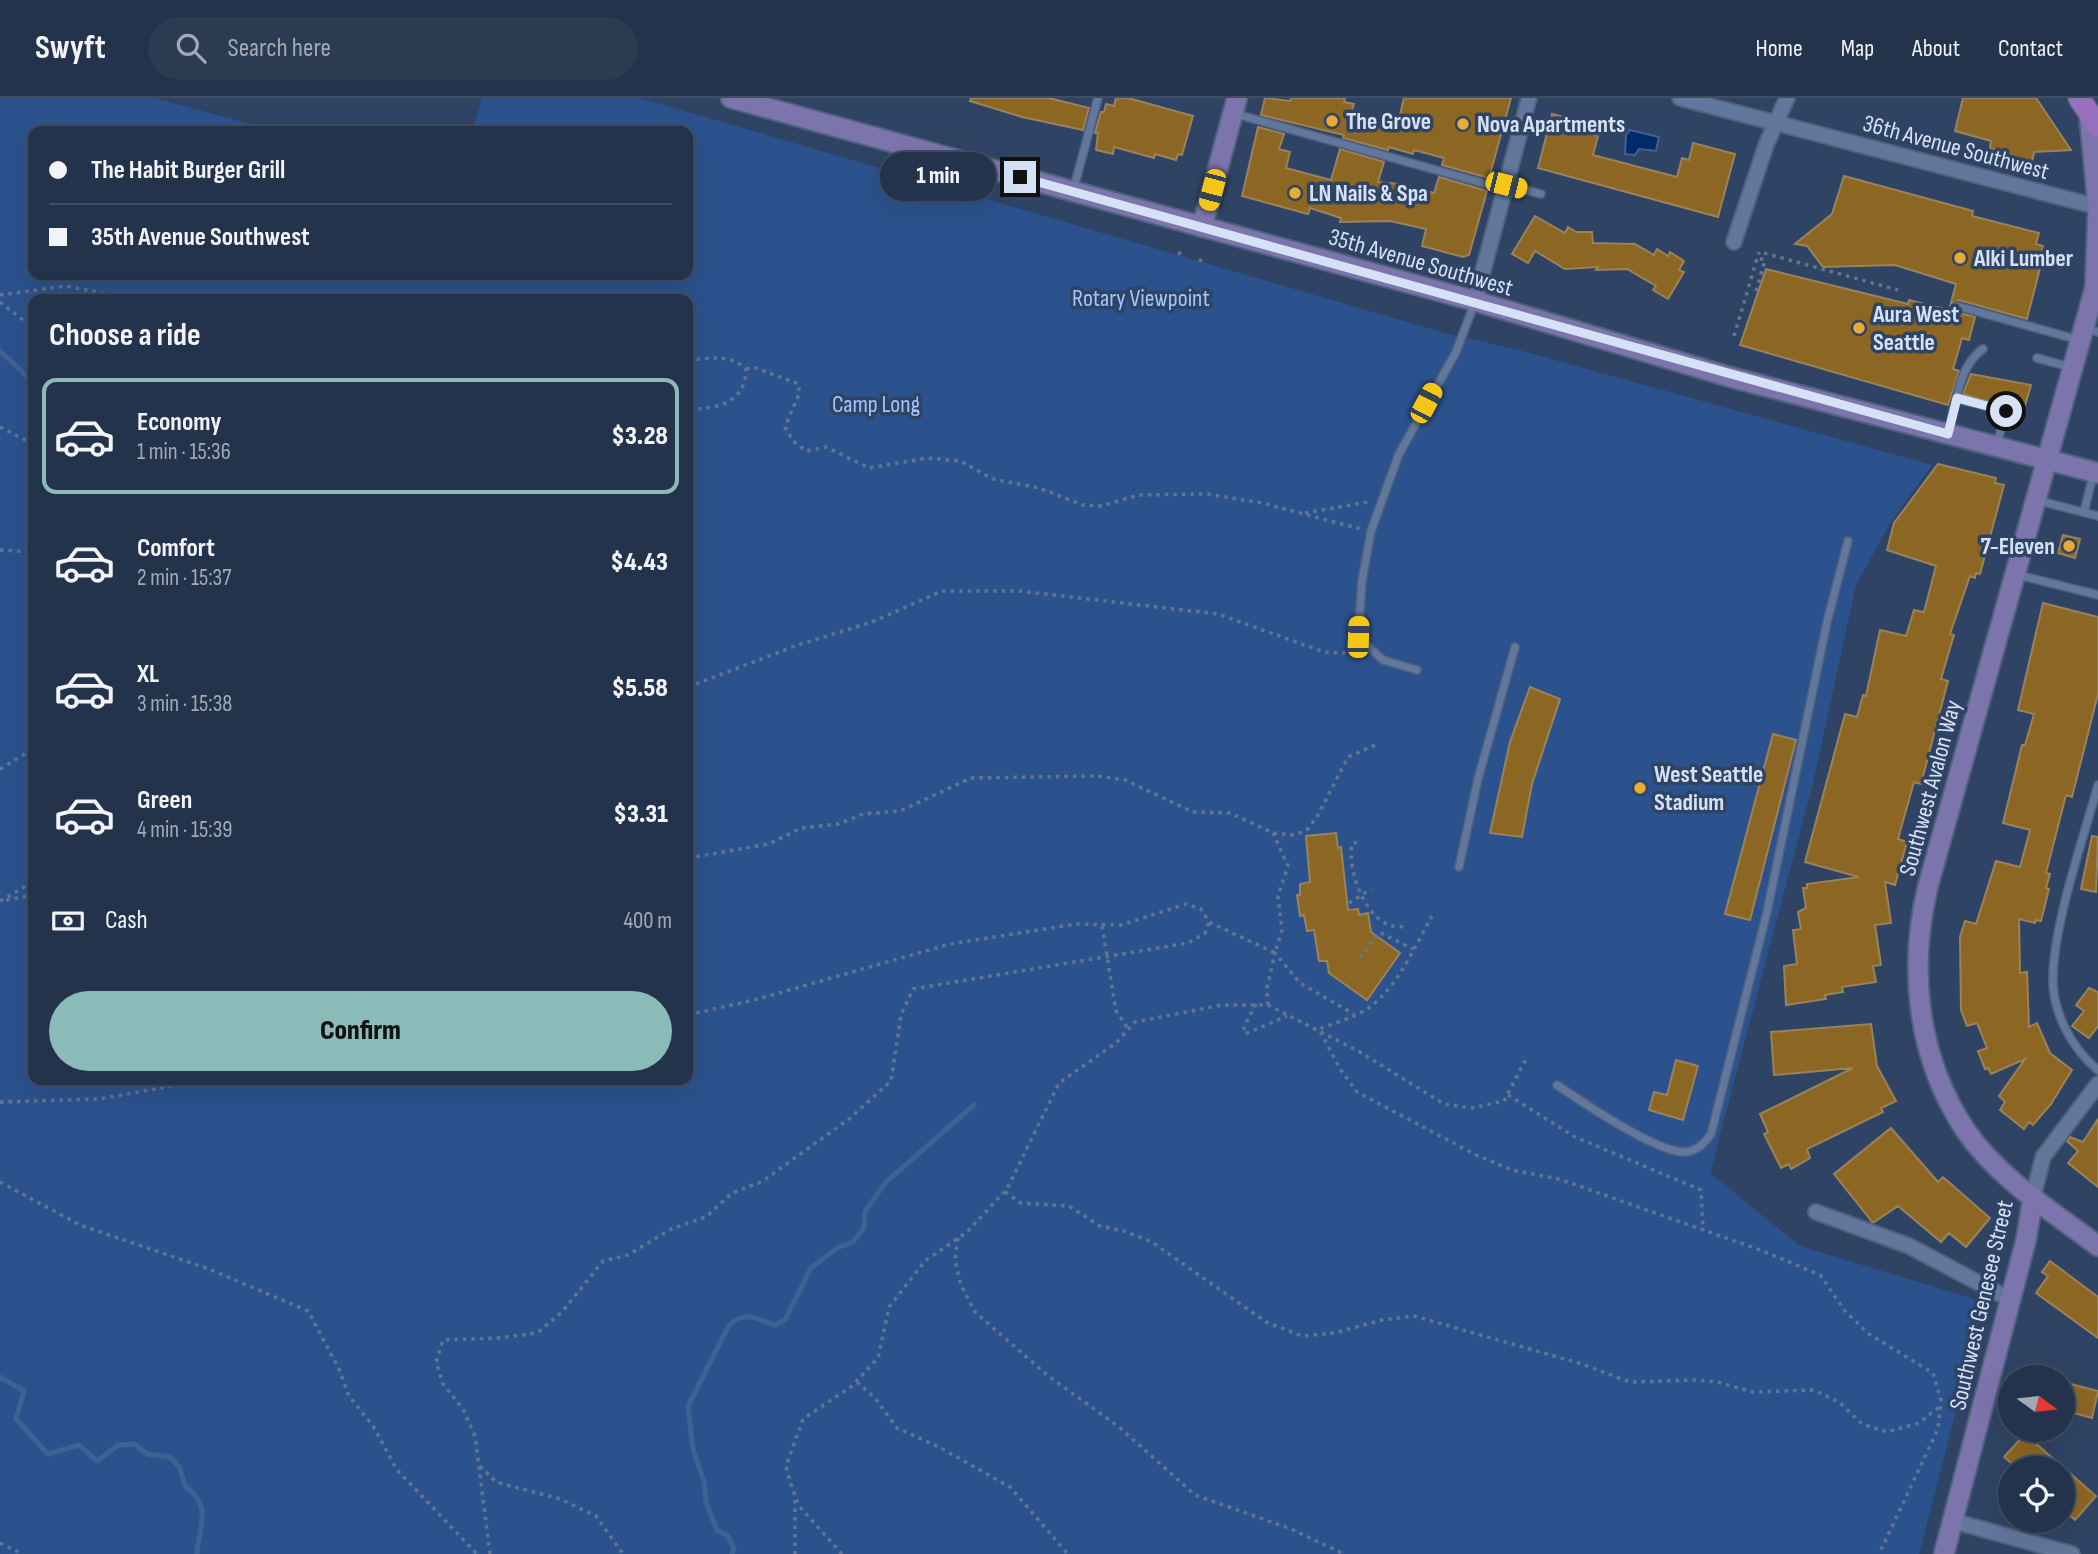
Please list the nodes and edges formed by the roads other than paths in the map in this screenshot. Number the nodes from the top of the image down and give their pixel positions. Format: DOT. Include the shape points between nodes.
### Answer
graph roads {
  1 [pos="731,98"];
  2 [pos="1098,98"];
  3 [pos="1529,98"];
  4 [pos="1680,98"];
  5 [pos="1787,98"];
  6 [pos="1235,106"];
  7 [pos="2089,112"];
  8 [pos="1775,123"];
  9 [pos="1505,187"];
  10 [pos="1073,191"];
  11 [pos="1541,194"];
  12 [pos="2098,207"];
  13 [pos="1202,227"];
  14 [pos="1734,242"];
  15 [pos="2096,283"];
  16 [pos="1475,302"];
  17 [pos="1957,306"];
  18 [pos="2087,333"];
  19 [pos="1983,349"];
  20 [pos="2037,358"];
  21 [pos="2072,368"];
  22 [pos="1957,398"];
  23 [pos="1948,434"];
  24 [pos="1996,447"];
  25 [pos="2046,460"];
  26 [pos="2096,473"];
  27 [pos="2035,500"];
  28 [pos="2084,512"];
  29 [pos="2098,516"];
  30 [pos="1848,541"];
  31 [pos="2015,574"];
  32 [pos="2098,595"];
  33 [pos="1515,647"];
  34 [pos="1417,670"];
  35 [pos="2098,785"];
  36 [pos="1458,867"];
  37 [pos="2098,1070"];
  38 [pos="2098,1084"];
  39 [pos="1557,1085"];
  40 [pos="2033,1197"];
  41 [pos="1816,1212"];
  42 [pos="2098,1246"];
  43 [pos="2011,1300"];
  44 [pos="1953,1521"];
  45 [pos="1944,1554"];
  46 [pos="2072,1554"];
  1 -- 10 [label="main road, 35th Avenue Southwest"];
  2 -- 10 [label="lane"];
  3 -- 9 [label="street"];
  4 -- 8 [label="street, 36th Avenue Southwest"];
  5 -- 8 [label="street"];
  6 -- 9 [label="lane"];
  6 -- 13 [label="main road"];
  7 -- 12 [label="main road, Southwest Avalon Way"];
  8 -- 12 [label="street, 36th Avenue Southwest"];
  8 -- 14 [label="street"];
  9 -- 11 [label="lane"];
  9 -- 16 [label="street"];
  10 -- 13 [label="main road, 35th Avenue Southwest"];
  12 -- 15 [label="main road, Southwest Avalon Way"];
  13 -- 16 [label="main road, 35th Avenue Southwest"];
  15 -- 18 [label="main road, Southwest Avalon Way"];
  16 -- 23 [label="main road, 35th Avenue Southwest" via="1730,377"];
  16 -- 34 [label="lane" via="1456,352 1399,454 1371,531 1358,637 1382,660"];
  17 -- 18 [label="lane"];
  18 -- 21 [label="main road, Southwest Avalon Way"];
  19 -- 22 [label="lane" via="1971,357"];
  20 -- 21 [label="lane"];
  21 -- 25 [label="main road, Southwest Avalon Way"];
  22 -- 23 [label="lane"];
  22 -- 24 [label="lane" via="2006,411"];
  23 -- 24 [label="main road, 35th Avenue Southwest"];
  24 -- 25 [label="main road, 35th Avenue Southwest"];
  25 -- 26 [label="main road, 35th Avenue Southwest"];
  25 -- 27 [label="main road, Southwest Avalon Way"];
  26 -- 28 [label="lane"];
  27 -- 28 [label="lane"];
  27 -- 31 [label="main road, Southwest Avalon Way"];
  28 -- 29 [label="lane"];
  30 -- 39 [label="lane" via="1767,912 1711,1134 1701,1147 1678,1151 1607,1118"];
  31 -- 32 [label="lane"];
  31 -- 40 [label="main road, Southwest Avalon Way" via="1921,913 1917,969 1927,1047 1966,1130"];
  33 -- 36 [label="lane"];
  35 -- 37 [label="lane" via="2058,936 2052,979 2064,1029"];
  38 -- 40 [label="street, Southwest Genesee Street" via="2043,1157"];
  40 -- 42 [label="main road, Southwest Avalon Way"];
  40 -- 43 [label="main road, Southwest Genesee Street"];
  41 -- 43 [label="street" via="1909,1246"];
  43 -- 44 [label="main road, Southwest Genesee Street"];
  44 -- 45 [label="main road, Southwest Genesee Street"];
  44 -- 46 [label="street"];
}
